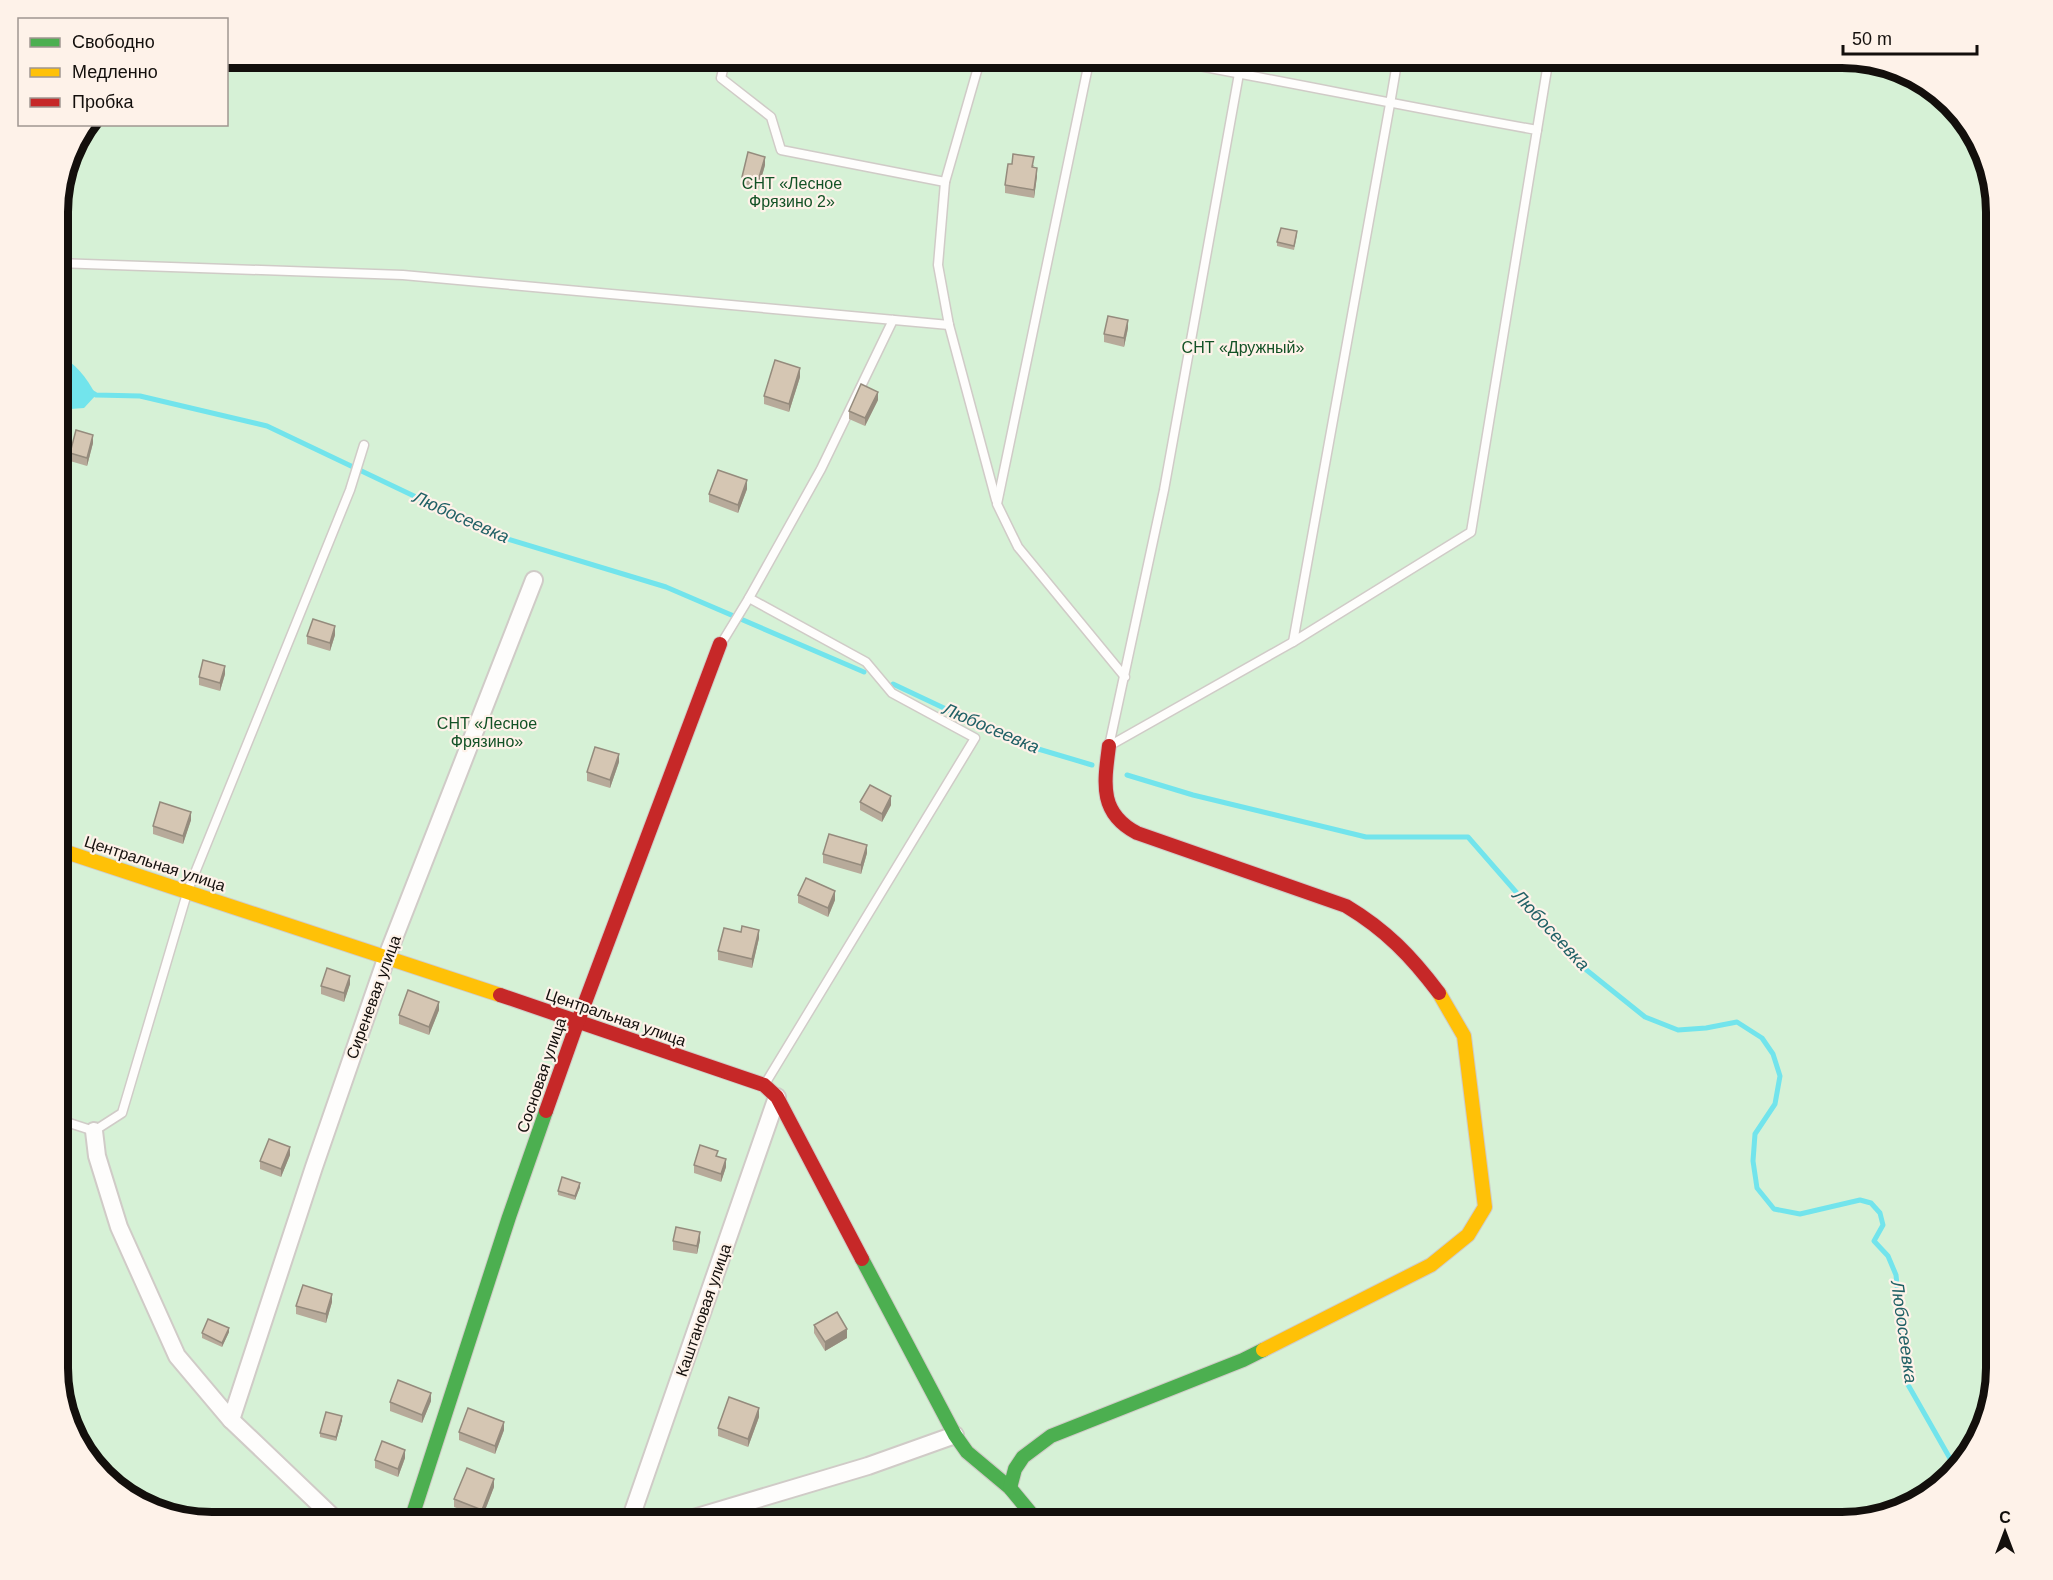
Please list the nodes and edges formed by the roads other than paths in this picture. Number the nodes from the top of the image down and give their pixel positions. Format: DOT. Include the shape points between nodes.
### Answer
graph roads {
  1 [pos="1088,67"];
  2 [pos="1208,67"];
  3 [pos="1240,67"];
  4 [pos="1396,67"];
  5 [pos="1547,67"];
  6 [pos="723,68"];
  7 [pos="978,68"];
  8 [pos="1239,73"];
  9 [pos="1390,104"];
  10 [pos="1537,130"];
  11 [pos="945,182"];
  12 [pos="68,263"];
  13 [pos="893,320"];
  14 [pos="949,325"];
  15 [pos="364,445"];
  16 [pos="997,504"];
  17 [pos="534,580"];
  18 [pos="749,598"];
  19 [pos="1293,642"];
  20 [pos="720,645"];
  21 [pos="1125,677"];
  22 [pos="1109,746"];
  23 [pos="68,852"];
  24 [pos="188,890"];
  25 [pos="387,956"];
  26 [pos="578,1021"];
  27 [pos="764,1085"];
  28 [pos="777,1097"];
  29 [pos="68,1123"];
  30 [pos="94,1131"];
  31 [pos="231,1420"];
  32 [pos="956,1435"];
  33 [pos="1010,1488"];
  34 [pos="328,1512"];
  35 [pos="414,1512"];
  36 [pos="633,1512"];
  37 [pos="714,1512"];
  38 [pos="1029,1512"];
  1 -- 16 [label="lane"];
  2 -- 8 [label="lane"];
  3 -- 8 [label="lane"];
  4 -- 9 [label="lane"];
  5 -- 10 [label="lane"];
  6 -- 11 [label="lane" via="721,78 771,117 782,150"];
  7 -- 11 [label="lane"];
  8 -- 9 [label="lane"];
  8 -- 21 [label="lane" via="1164,490"];
  9 -- 10 [label="lane"];
  9 -- 19 [label="lane"];
  10 -- 19 [label="lane" via="1471,532"];
  11 -- 14 [label="lane" via="938,265"];
  12 -- 13 [label="lane" via="403,275"];
  13 -- 14 [label="lane"];
  13 -- 18 [label="lane" via="820,469"];
  14 -- 16 [label="lane"];
  15 -- 24 [label="lane" via="350,490"];
  16 -- 21 [label="lane" via="1018,547"];
  17 -- 25 [label="street, Сиреневая улица"];
  18 -- 20 [label="lane"];
  18 -- 27 [label="lane" via="866,662 892,693 975,738"];
  19 -- 22 [label="lane"];
  20 -- 26 [label="street, Сосновая улица"];
  21 -- 22 [label="lane"];
  22 -- 33 [label="street" via="1106,785 1110,810 1120,824 1346,906 1391,937 1423,972 1464,1036 1485,1207 1468,1235 1431,1265 1243,1360 1051,1436 1024,1455 1013,1472"];
  23 -- 24 [label="street, Центральная улица"];
  24 -- 25 [label="street, Центральная улица"];
  24 -- 30 [label="lane" via="122,1113"];
  25 -- 26 [label="street, Центральная улица"];
  25 -- 31 [label="street, Сиреневая улица"];
  26 -- 27 [label="street, Центральная улица"];
  26 -- 35 [label="street, Сосновая улица"];
  27 -- 28 [label="street, Центральная улица"];
  28 -- 32 [label="street, Центральная улица"];
  28 -- 36 [label="street, Каштановая улица"];
  29 -- 30 [label="lane"];
  30 -- 31 [label="street" via="97,1156 119,1227 177,1356"];
  31 -- 34 [label="street"];
  32 -- 33 [label="street, Центральная улица" via="967,1452"];
  32 -- 37 [label="street"];
  33 -- 38 [label="street, Центральная улица"];
}
